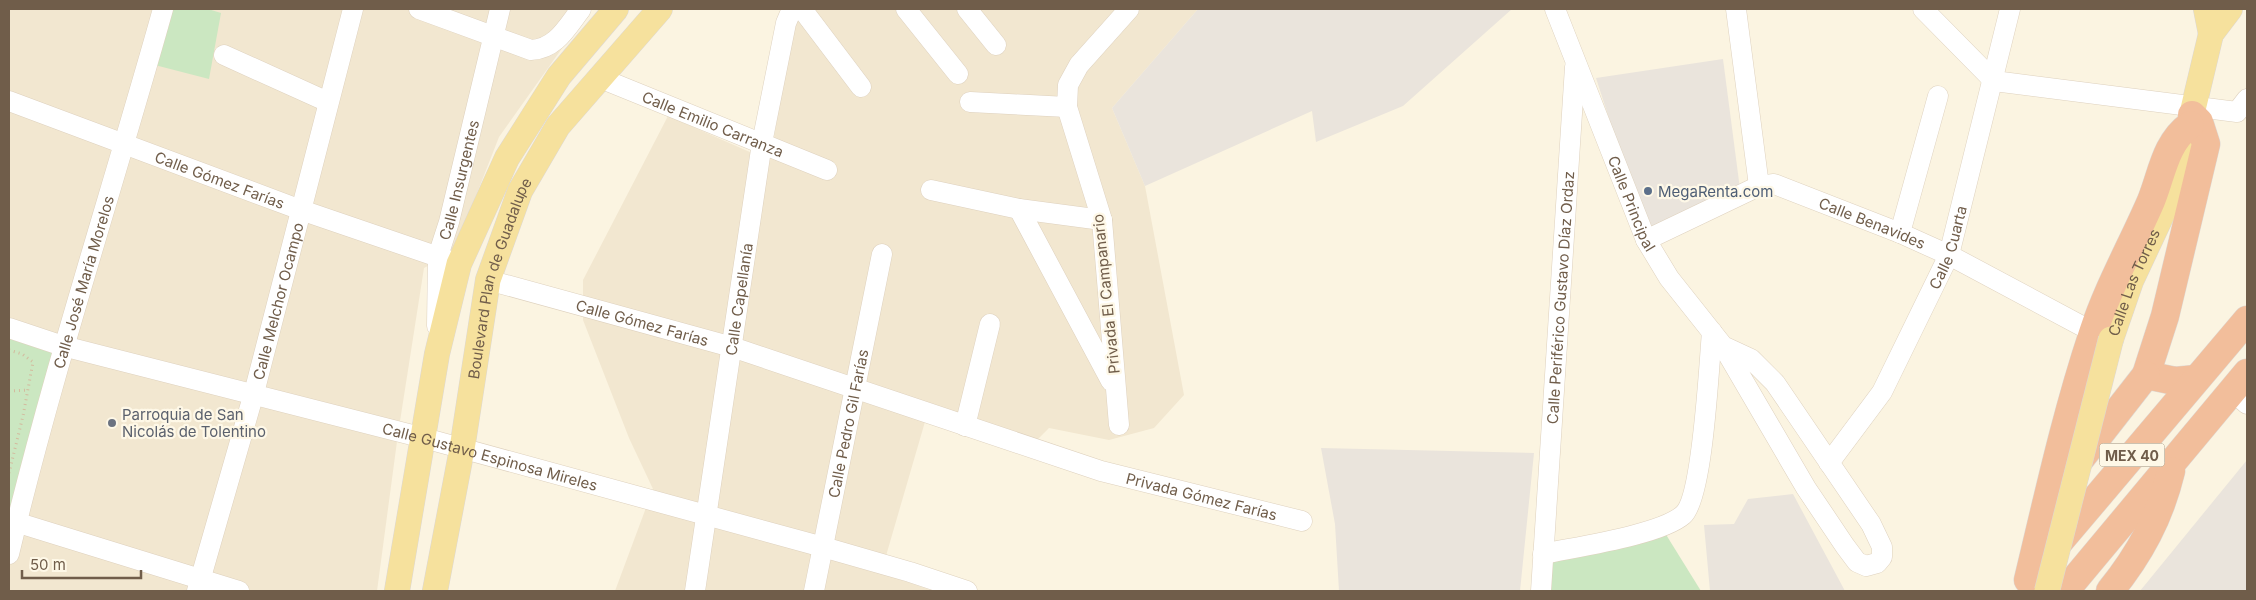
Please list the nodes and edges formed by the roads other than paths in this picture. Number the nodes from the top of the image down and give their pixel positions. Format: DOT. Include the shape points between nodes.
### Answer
graph roads {
  1 [pos="163,9"];
  2 [pos="353,9"];
  3 [pos="419,9"];
  4 [pos="500,9"];
  5 [pos="581,9"];
  6 [pos="616,9"];
  7 [pos="660,9"];
  8 [pos="792,9"];
  9 [pos="802,9"];
  10 [pos="906,9"];
  11 [pos="968,9"];
  12 [pos="1555,9"];
  13 [pos="1736,9"];
  14 [pos="1923,9"];
  15 [pos="2010,9"];
  16 [pos="2206,9"];
  17 [pos="2230,9"];
  18 [pos="1124,10"];
  19 [pos="2211,34"];
  20 [pos="492,36"];
  21 [pos="996,45"];
  22 [pos="224,55"];
  23 [pos="1575,60"];
  24 [pos="958,74"];
  25 [pos="600,78"];
  26 [pos="1994,81"];
  27 [pos="861,87"];
  28 [pos="1938,96"];
  29 [pos="9,101"];
  30 [pos="328,102"];
  31 [pos="970,102"];
  32 [pos="2242,105"];
  33 [pos="1067,107"];
  34 [pos="2192,116"];
  35 [pos="762,142"];
  36 [pos="125,144"];
  37 [pos="827,170"];
  38 [pos="1759,186"];
  39 [pos="931,190"];
  40 [pos="1019,209"];
  41 [pos="301,210"];
  42 [pos="1102,220"];
  43 [pos="1900,232"];
  44 [pos="1646,240"];
  45 [pos="882,254"];
  46 [pos="1950,255"];
  47 [pos="449,260"];
  48 [pos="488,280"];
  49 [pos="2247,320"];
  50 [pos="990,324"];
  51 [pos="9,328"];
  52 [pos="2102,336"];
  53 [pos="1718,339"];
  54 [pos="63,346"];
  55 [pos="732,347"];
  56 [pos="2146,375"];
  57 [pos="2196,379"];
  58 [pos="1116,389"];
  59 [pos="854,390"];
  60 [pos="2242,390"];
  61 [pos="254,393"];
  62 [pos="1119,425"];
  63 [pos="965,426"];
  64 [pos="424,438"];
  65 [pos="462,449"];
  66 [pos="2173,462"];
  67 [pos="1829,463"];
  68 [pos="1101,471"];
  69 [pos="2046,503"];
  70 [pos="706,515"];
  71 [pos="13,521"];
  72 [pos="1302,521"];
  73 [pos="823,547"];
  74 [pos="9,554"];
  75 [pos="1543,554"];
  76 [pos="198,586"];
  77 [pos="2031,587"];
  78 [pos="239,591"];
  79 [pos="397,591"];
  80 [pos="435,591"];
  81 [pos="695,591"];
  82 [pos="814,591"];
  83 [pos="967,591"];
  84 [pos="1540,591"];
  85 [pos="2065,591"];
  86 [pos="2110,591"];
  1 -- 36 [label="street, Calle José María Morelos"];
  2 -- 30 [label="street, Calle Melchor Ocampo"];
  3 -- 20 [label="street"];
  4 -- 20 [label="street, Calle Insurgentes"];
  5 -- 20 [label="street" via="550,46 542,50 531,50"];
  6 -- 47 [label="main road, Boulevard Plan de Guadalupe" via="559,76 507,158"];
  7 -- 25 [label="main road, Boulevard Plan de Guadalupe"];
  8 -- 35 [label="street, Calle Capellanía" via="786,23"];
  9 -- 27 [label="street"];
  10 -- 24 [label="street"];
  11 -- 21 [label="street"];
  12 -- 23 [label="street, Calle Periférico Gustavo Díaz Ordaz"];
  13 -- 38 [label="street"];
  14 -- 26 [label="street"];
  15 -- 26 [label="street, Calle Cuarta"];
  16 -- 19 [label="main road"];
  17 -- 19 [label="main road"];
  18 -- 33 [label="street, Privada El Campanario" via="1079,66 1068,85"];
  19 -- 34 [label="main road"];
  20 -- 47 [label="street, Calle Insurgentes" via="449,222"];
  22 -- 30 [label="street"];
  23 -- 44 [label="street, Calle Principal"];
  23 -- 75 [label="street, Calle Periférico Gustavo Díaz Ordaz"];
  25 -- 35 [label="street, Calle Emilio Carranza"];
  25 -- 48 [label="main road, Boulevard Plan de Guadalupe" via="558,126 520,191"];
  26 -- 34 [label="street"];
  26 -- 46 [label="street, Calle Cuarta"];
  28 -- 43 [label="street"];
  29 -- 36 [label="street, Calle Gómez Farías"];
  30 -- 41 [label="street, Calle Melchor Ocampo"];
  31 -- 33 [label="street"];
  32 -- 34 [label="street"];
  33 -- 42 [label="street, Privada El Campanario"];
  34 -- 52 [label="highway" via="2170,148 2112,284"];
  34 -- 56 [label="highway" via="2204,133 2204,151 2165,316"];
  35 -- 37 [label="street, Calle Emilio Carranza"];
  35 -- 55 [label="street, Calle Capellanía"];
  36 -- 41 [label="street, Calle Gómez Farías"];
  36 -- 54 [label="street, Calle José María Morelos"];
  38 -- 43 [label="street, Calle Benavides" via="1774,184"];
  38 -- 44 [label="street, Calle Benavides"];
  39 -- 40 [label="street"];
  40 -- 42 [label="street"];
  40 -- 58 [label="street"];
  41 -- 47 [label="street, Calle Gómez Farías"];
  41 -- 61 [label="street, Calle Melchor Ocampo"];
  42 -- 58 [label="street, Privada El Campanario"];
  43 -- 46 [label="street, Calle Benavides"];
  44 -- 53 [label="street, Calle Principal" via="1673,285"];
  45 -- 59 [label="street, Calle Pedro Gil Farías"];
  46 -- 52 [label="street, Calle Benavides"];
  46 -- 67 [label="street, Calle Cuarta" via="1882,392"];
  47 -- 64 [label="main road, Boulevard Plan de Guadalupe"];
  48 -- 55 [label="street, Calle Gómez Farías"];
  48 -- 65 [label="main road, Boulevard Plan de Guadalupe"];
  49 -- 57 [label="highway, MEX 40"];
  50 -- 63 [label="street"];
  51 -- 54 [label="street, Calle Gustavo Espinosa Mireles"];
  52 -- 69 [label="highway" via="2063,432"];
  52 -- 77 [label="main road, Calle Las Torres, bridge"];
  53 -- 67 [label="street, Calle Principal" via="1750,359 1775,383"];
  53 -- 67 [label="street, Calle Principal" via="1806,488 1857,562 1866,566 1877,563 1882,557 1882,547 1871,524"];
  53 -- 75 [label="street" via="1700,461 1690,505 1684,515 1650,531"];
  54 -- 61 [label="street, Calle Gustavo Espinosa Mireles"];
  54 -- 71 [label="street, Calle José María Morelos"];
  55 -- 59 [label="street, Calle Gómez Farías"];
  55 -- 70 [label="street, Calle Capellanía"];
  56 -- 57 [label="highway" via="2175,381"];
  56 -- 69 [label="highway"];
  57 -- 77 [label="highway, MEX 40"];
  58 -- 62 [label="street, Privada El Campanario"];
  59 -- 63 [label="street, Calle Gómez Farías"];
  59 -- 73 [label="street, Calle Pedro Gil Farías"];
  60 -- 66 [label="highway, MEX 40"];
  61 -- 64 [label="street, Calle Gustavo Espinosa Mireles"];
  61 -- 76 [label="street, Calle Melchor Ocampo"];
  63 -- 68 [label="street, Calle Gómez Farías"];
  64 -- 65 [label="street, Calle Gustavo Espinosa Mireles"];
  64 -- 79 [label="main road, Boulevard Plan de Guadalupe"];
  65 -- 70 [label="street, Calle Gustavo Espinosa Mireles"];
  65 -- 80 [label="main road, Boulevard Plan de Guadalupe"];
  66 -- 85 [label="highway, MEX 40"];
  66 -- 86 [label="highway" via="2165,496 2150,534"];
  68 -- 72 [label="street, Privada Gómez Farías"];
  69 -- 77 [label="highway"];
  70 -- 73 [label="street, Calle Gustavo Espinosa Mireles"];
  70 -- 81 [label="street, Calle Capellanía"];
  71 -- 74 [label="street, Calle José María Morelos"];
  71 -- 76 [label="street"];
  73 -- 82 [label="street, Calle Pedro Gil Farías"];
  73 -- 83 [label="street, Calle Gustavo Espinosa Mireles"];
  75 -- 84 [label="street, Calle Periférico Gustavo Díaz Ordaz"];
  76 -- 78 [label="street"];
}
